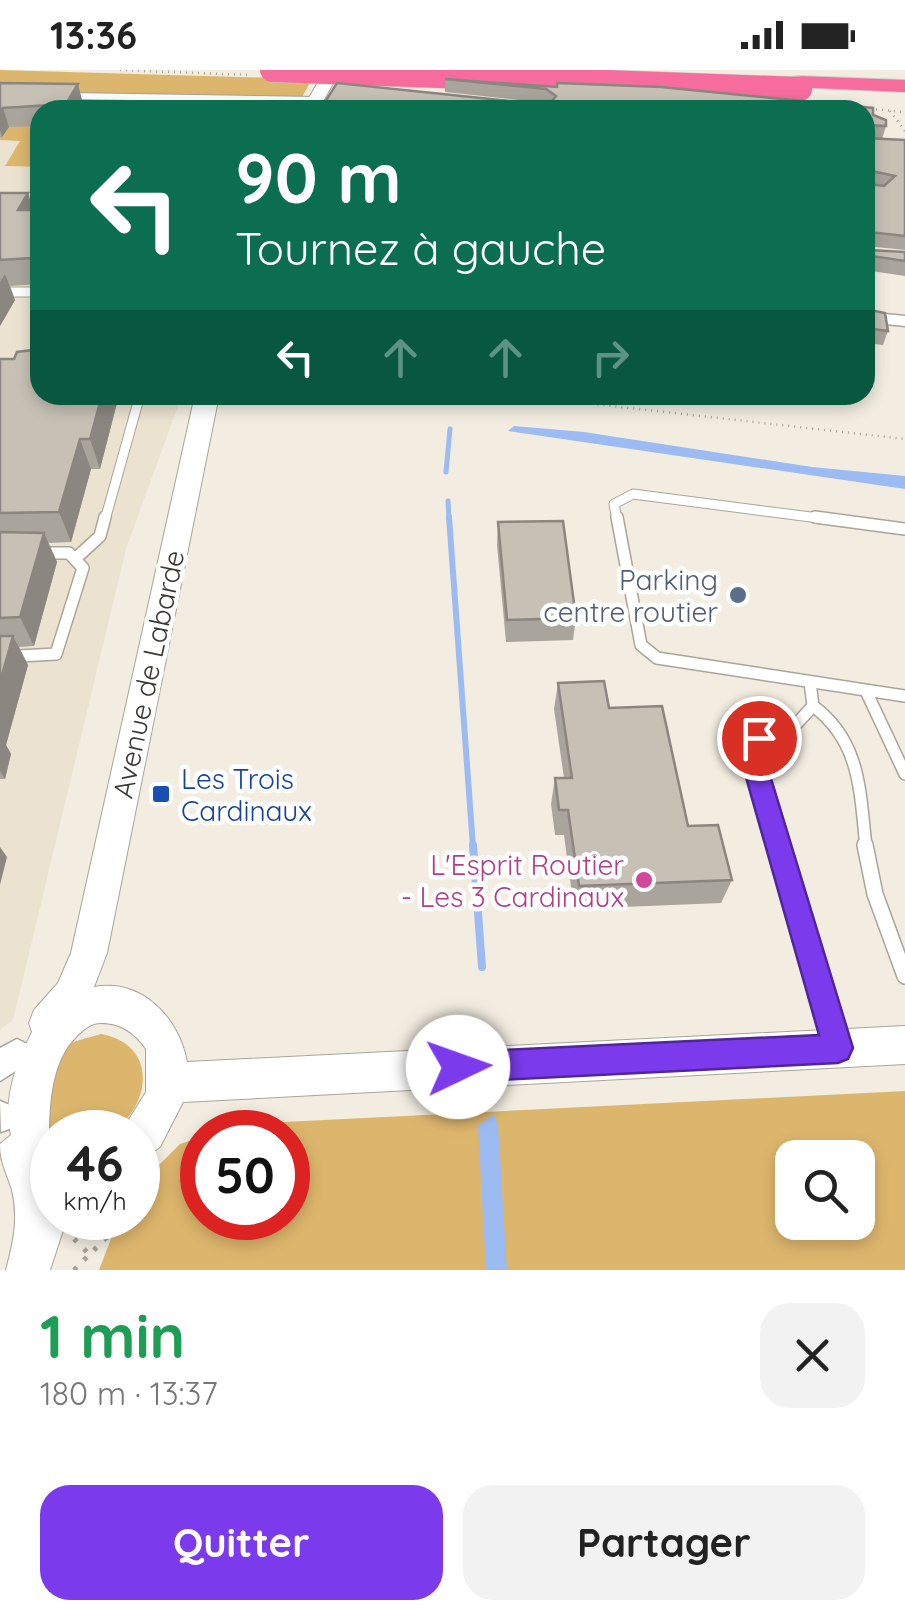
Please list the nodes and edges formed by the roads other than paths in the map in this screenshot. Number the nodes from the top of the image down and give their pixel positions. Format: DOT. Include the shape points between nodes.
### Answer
graph roads {
  1 [pos="272,70"];
  2 [pos="467,70"];
  3 [pos="799,86"];
  4 [pos="905,86"];
  5 [pos="324,91"];
  6 [pos="65,96"];
  7 [pos="897,102"];
  8 [pos="0,208"];
  9 [pos="30,208"];
  10 [pos="0,292"];
  11 [pos="30,292"];
  12 [pos="875,318"];
  13 [pos="905,321"];
  14 [pos="137,405"];
  15 [pos="205,405"];
  16 [pos="905,529"];
  17 [pos="32,552"];
  18 [pos="75,559"];
  19 [pos="0,657"];
  20 [pos="810,682"];
  21 [pos="866,691"];
  22 [pos="905,696"];
  23 [pos="812,706"];
  24 [pos="905,774"];
  25 [pos="89,953"];
  26 [pos="905,976"];
  27 [pos="126,1008"];
  28 [pos="48,1022"];
  29 [pos="905,1045"];
  30 [pos="838,1048"];
  31 [pos="9,1060"];
  32 [pos="168,1083"];
  33 [pos="158,1110"];
  34 [pos="18,1140"];
  35 [pos="30,1180"];
  1 -- 3 [label="highway, bridge"];
  2 -- 3 [label="highway, bridge"];
  3 -- 4 [label="highway"];
  3 -- 7 [label="highway"];
  5 -- 6 [label="lane"];
  8 -- 9 [label="lane"];
  10 -- 11 [label="lane"];
  12 -- 13 [label="street"];
  14 -- 18 [label="lane" via="100,536"];
  15 -- 25 [label="main road, Avenue de Labarde"];
  16 -- 20 [label="lane" via="633,494 614,504 641,645 657,658"];
  17 -- 18 [label="lane"];
  18 -- 19 [label="lane" via="84,568 56,654"];
  20 -- 21 [label="lane"];
  20 -- 23 [label="lane"];
  21 -- 22 [label="lane"];
  21 -- 24 [label="lane"];
  23 -- 26 [label="lane" via="845,733 858,775 868,869"];
  23 -- 30 [label="lane" via="788,733 759,738 750,749"];
  25 -- 27 [label="main road" via="101,986"];
  25 -- 28 [label="main road, Avenue de Labarde" via="71,996"];
  27 -- 28 [label="main road" via="88,1006"];
  27 -- 32 [label="main road" via="142,1016 164,1044"];
  28 -- 31 [label="main road, Avenue de Labarde"];
  29 -- 30 [label="main road"];
  30 -- 32 [label="main road"];
  31 -- 34 [label="main road" via="1,1096"];
  32 -- 33 [label="main road"];
  34 -- 35 [label="main road"];
}
